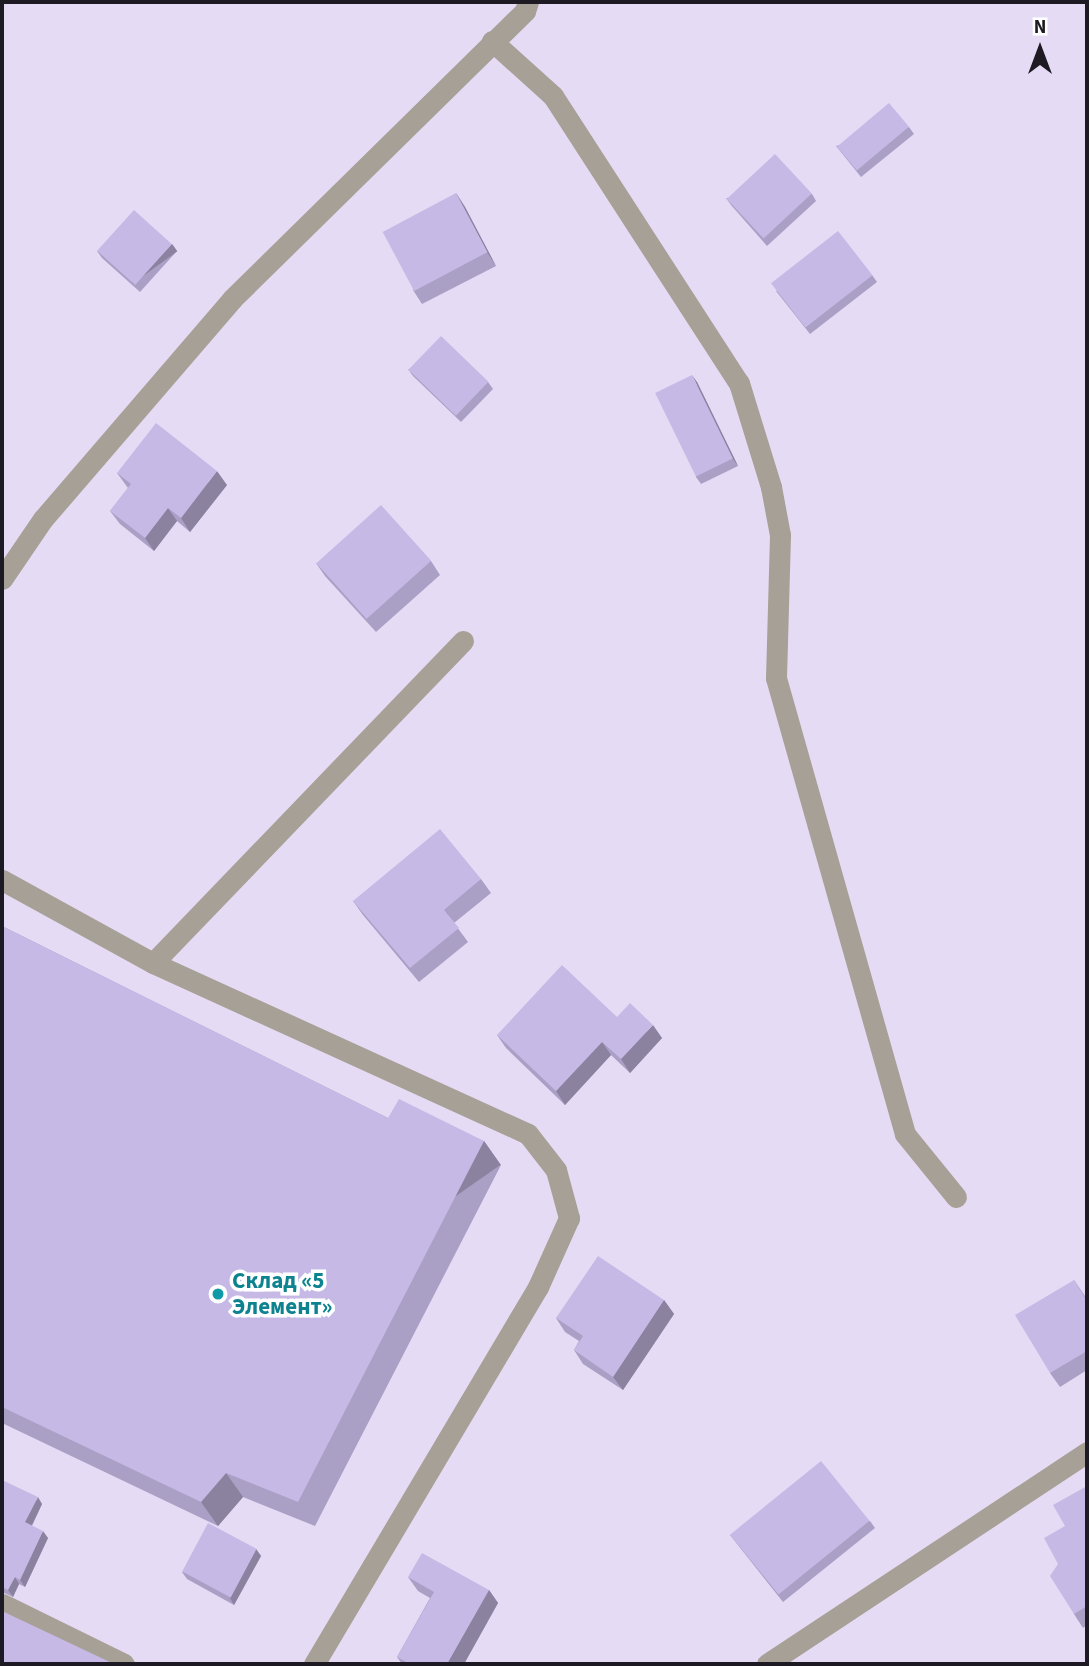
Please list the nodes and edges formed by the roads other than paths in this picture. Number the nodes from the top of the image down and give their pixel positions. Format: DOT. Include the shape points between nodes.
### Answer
graph roads {
  1 [pos="528,2"];
  2 [pos="492,41"];
  3 [pos="2,579"];
  4 [pos="463,641"];
  5 [pos="2,880"];
  6 [pos="153,962"];
  7 [pos="956,1197"];
  8 [pos="1087,1452"];
  9 [pos="2,1604"];
  10 [pos="124,1664"];
  11 [pos="314,1664"];
  12 [pos="767,1664"];
  1 -- 2 [label="street" via="525,11"];
  2 -- 3 [label="street" via="232,299 43,519"];
  2 -- 7 [label="street" via="553,96 739,383 771,487 780,535 776,678 905,1134"];
  4 -- 6 [label="street"];
  5 -- 6 [label="street"];
  6 -- 11 [label="street" via="528,1134 556,1170 569,1217 538,1287"];
  8 -- 12 [label="street"];
  9 -- 10 [label="street"];
}
